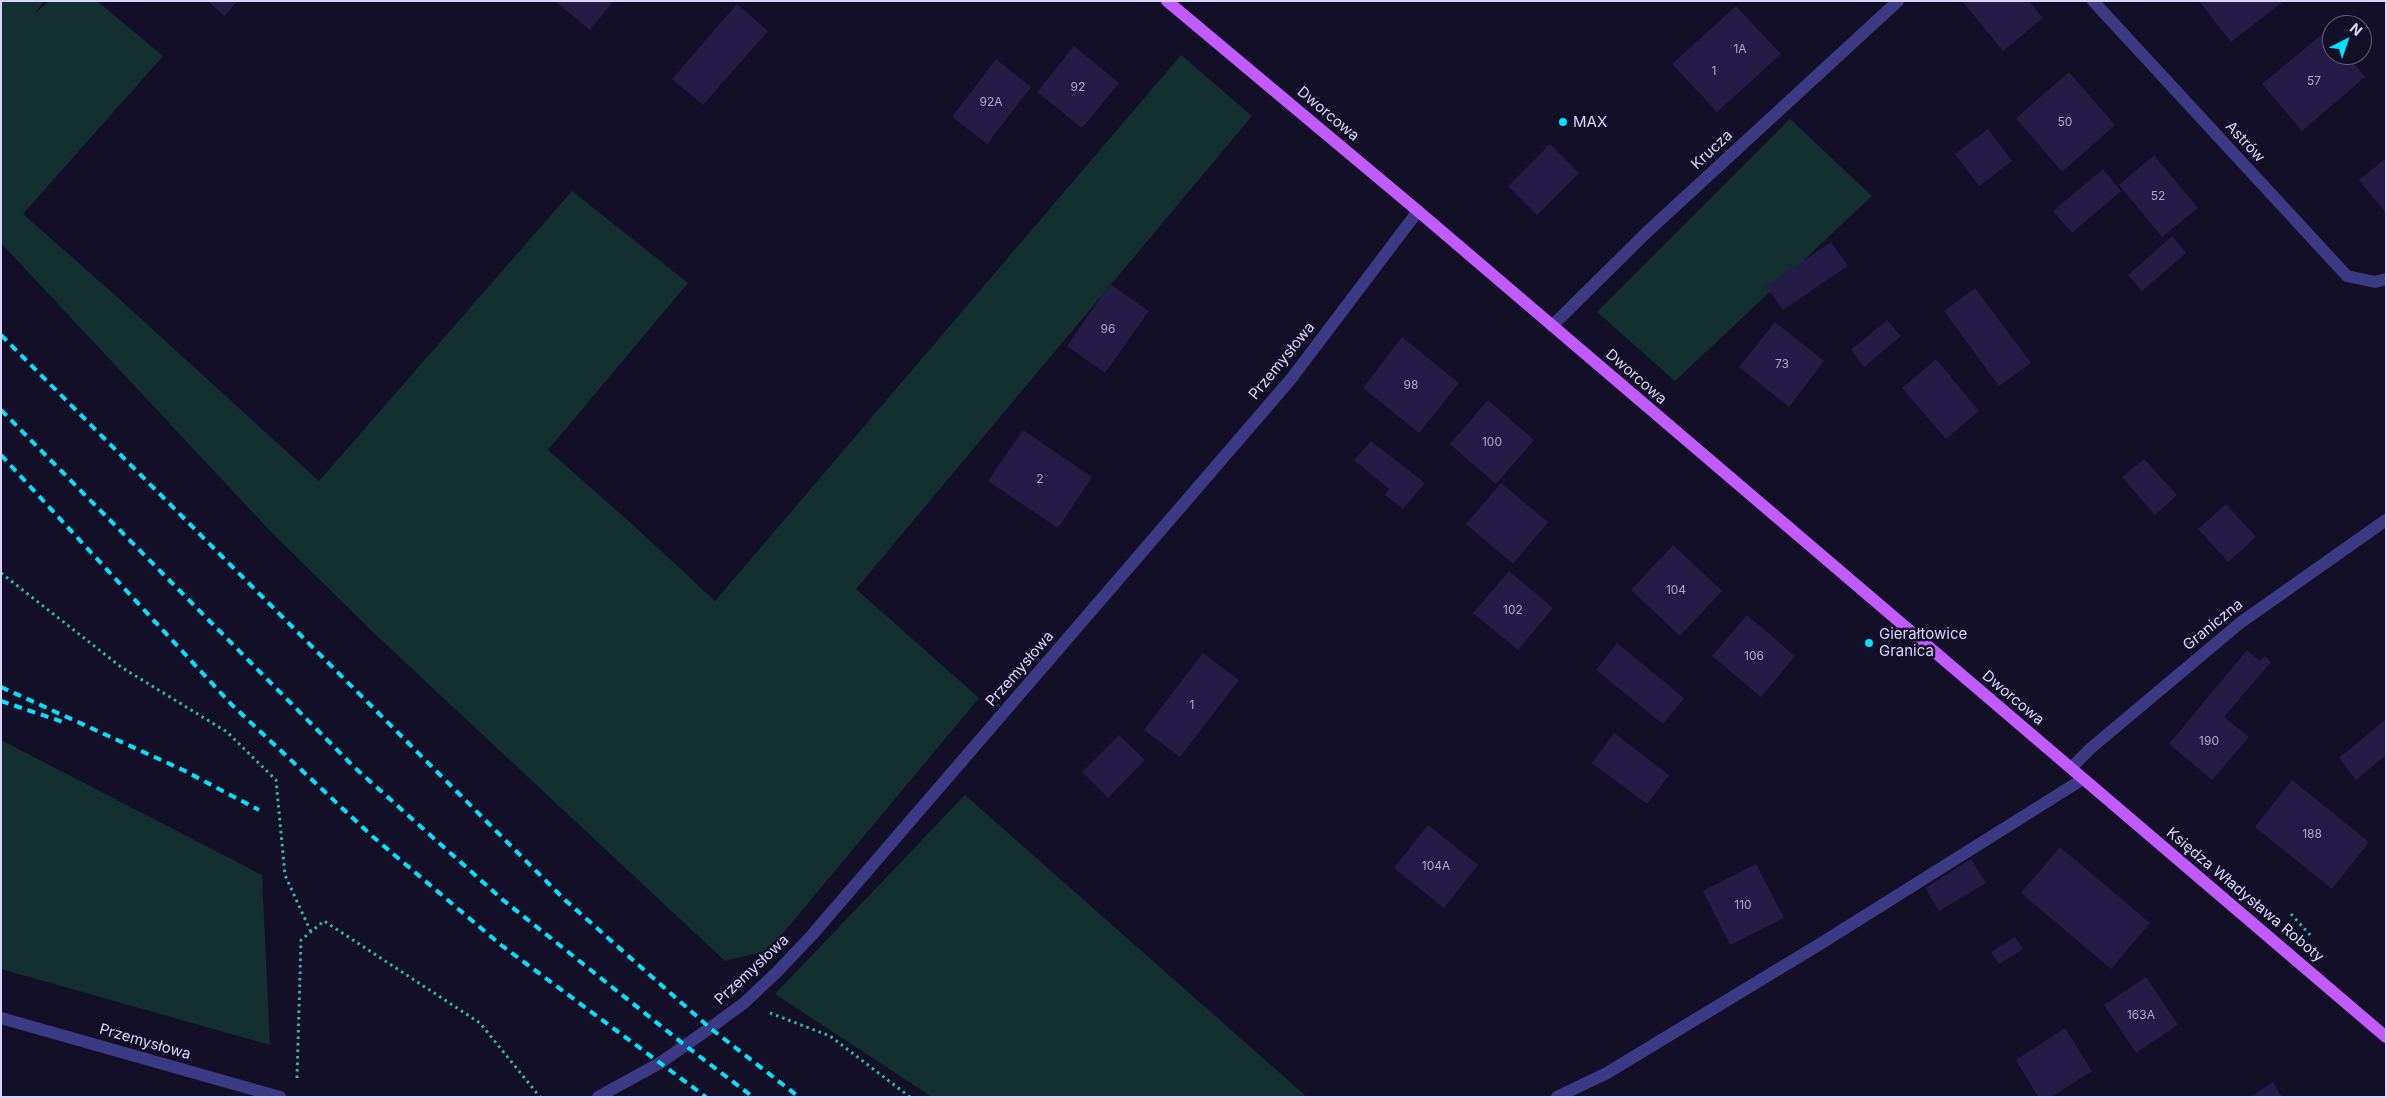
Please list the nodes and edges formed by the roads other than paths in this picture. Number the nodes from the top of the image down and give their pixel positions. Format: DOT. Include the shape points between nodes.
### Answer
graph roads {
  1 [pos="1167,1"];
  2 [pos="1898,1"];
  3 [pos="2093,1"];
  4 [pos="1418,211"];
  5 [pos="2386,279"];
  6 [pos="1552,326"];
  7 [pos="2386,520"];
  8 [pos="2071,768"];
  9 [pos="2083,779"];
  10 [pos="1,1018"];
  11 [pos="2386,1037"];
  12 [pos="280,1097"];
  13 [pos="598,1097"];
  14 [pos="1557,1097"];
  1 -- 4 [label="main road, Dworcowa"];
  2 -- 6 [label="street, Krucza" via="1646,233"];
  3 -- 5 [label="street, Astrów" via="2346,276 2375,282"];
  4 -- 6 [label="main road, Dworcowa"];
  4 -- 13 [label="street, Przemysłowa" via="1284,386 812,935 744,1003 660,1063"];
  6 -- 8 [label="main road, Dworcowa"];
  7 -- 8 [label="street, Graniczna" via="2240,623"];
  8 -- 9 [label="main road, Dworcowa"];
  9 -- 11 [label="main road, Księdza Władysława Roboty"];
  9 -- 14 [label="street" via="1607,1074"];
  10 -- 12 [label="street, Przemysłowa"];
}
